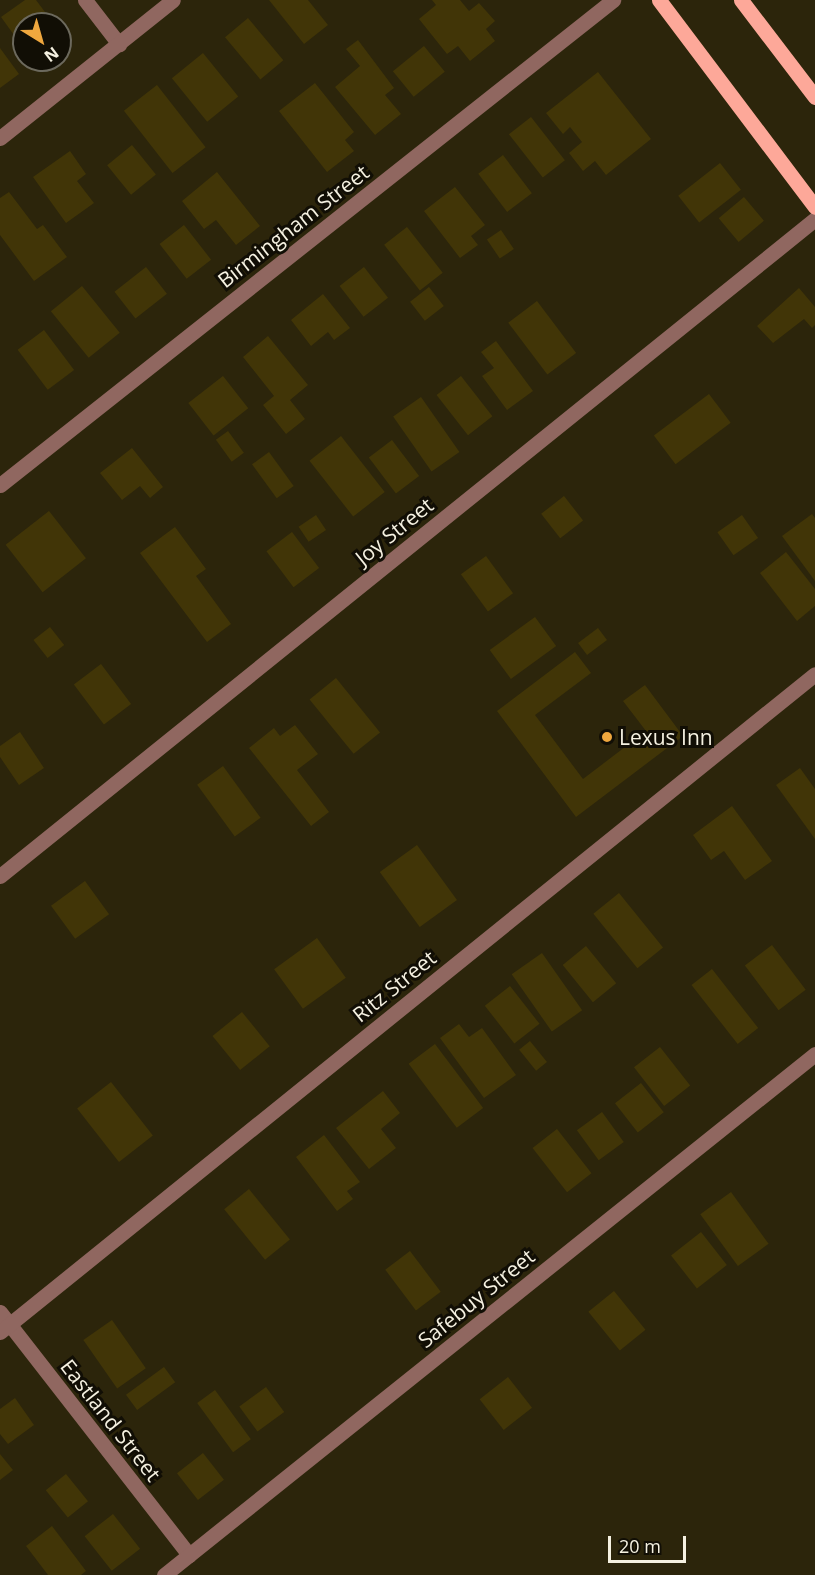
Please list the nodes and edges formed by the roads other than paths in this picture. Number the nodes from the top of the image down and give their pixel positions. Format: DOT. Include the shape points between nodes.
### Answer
graph roads {
  1 [pos="85,0"];
  2 [pos="173,0"];
  3 [pos="613,0"];
  4 [pos="658,0"];
  5 [pos="741,0"];
  6 [pos="119,44"];
  7 [pos="815,97"];
  8 [pos="0,138"];
  9 [pos="815,207"];
  10 [pos="815,219"];
  11 [pos="0,485"];
  12 [pos="815,674"];
  13 [pos="0,876"];
  14 [pos="815,1054"];
  15 [pos="0,1311"];
  16 [pos="5,1328"];
  17 [pos="189,1555"];
  18 [pos="164,1575"];
  1 -- 6 [label="street"];
  2 -- 6 [label="street"];
  3 -- 11 [label="street, Birmingham Street"];
  4 -- 9 [label="main road"];
  5 -- 7 [label="main road"];
  6 -- 8 [label="street"];
  10 -- 13 [label="street, Joy Street"];
  12 -- 16 [label="street, Ritz Street"];
  14 -- 17 [label="street, Safebuy Street"];
  15 -- 16 [label="street, Eastland Street"];
  16 -- 17 [label="street, Eastland Street"];
  17 -- 18 [label="street, Safebuy Street"];
}
